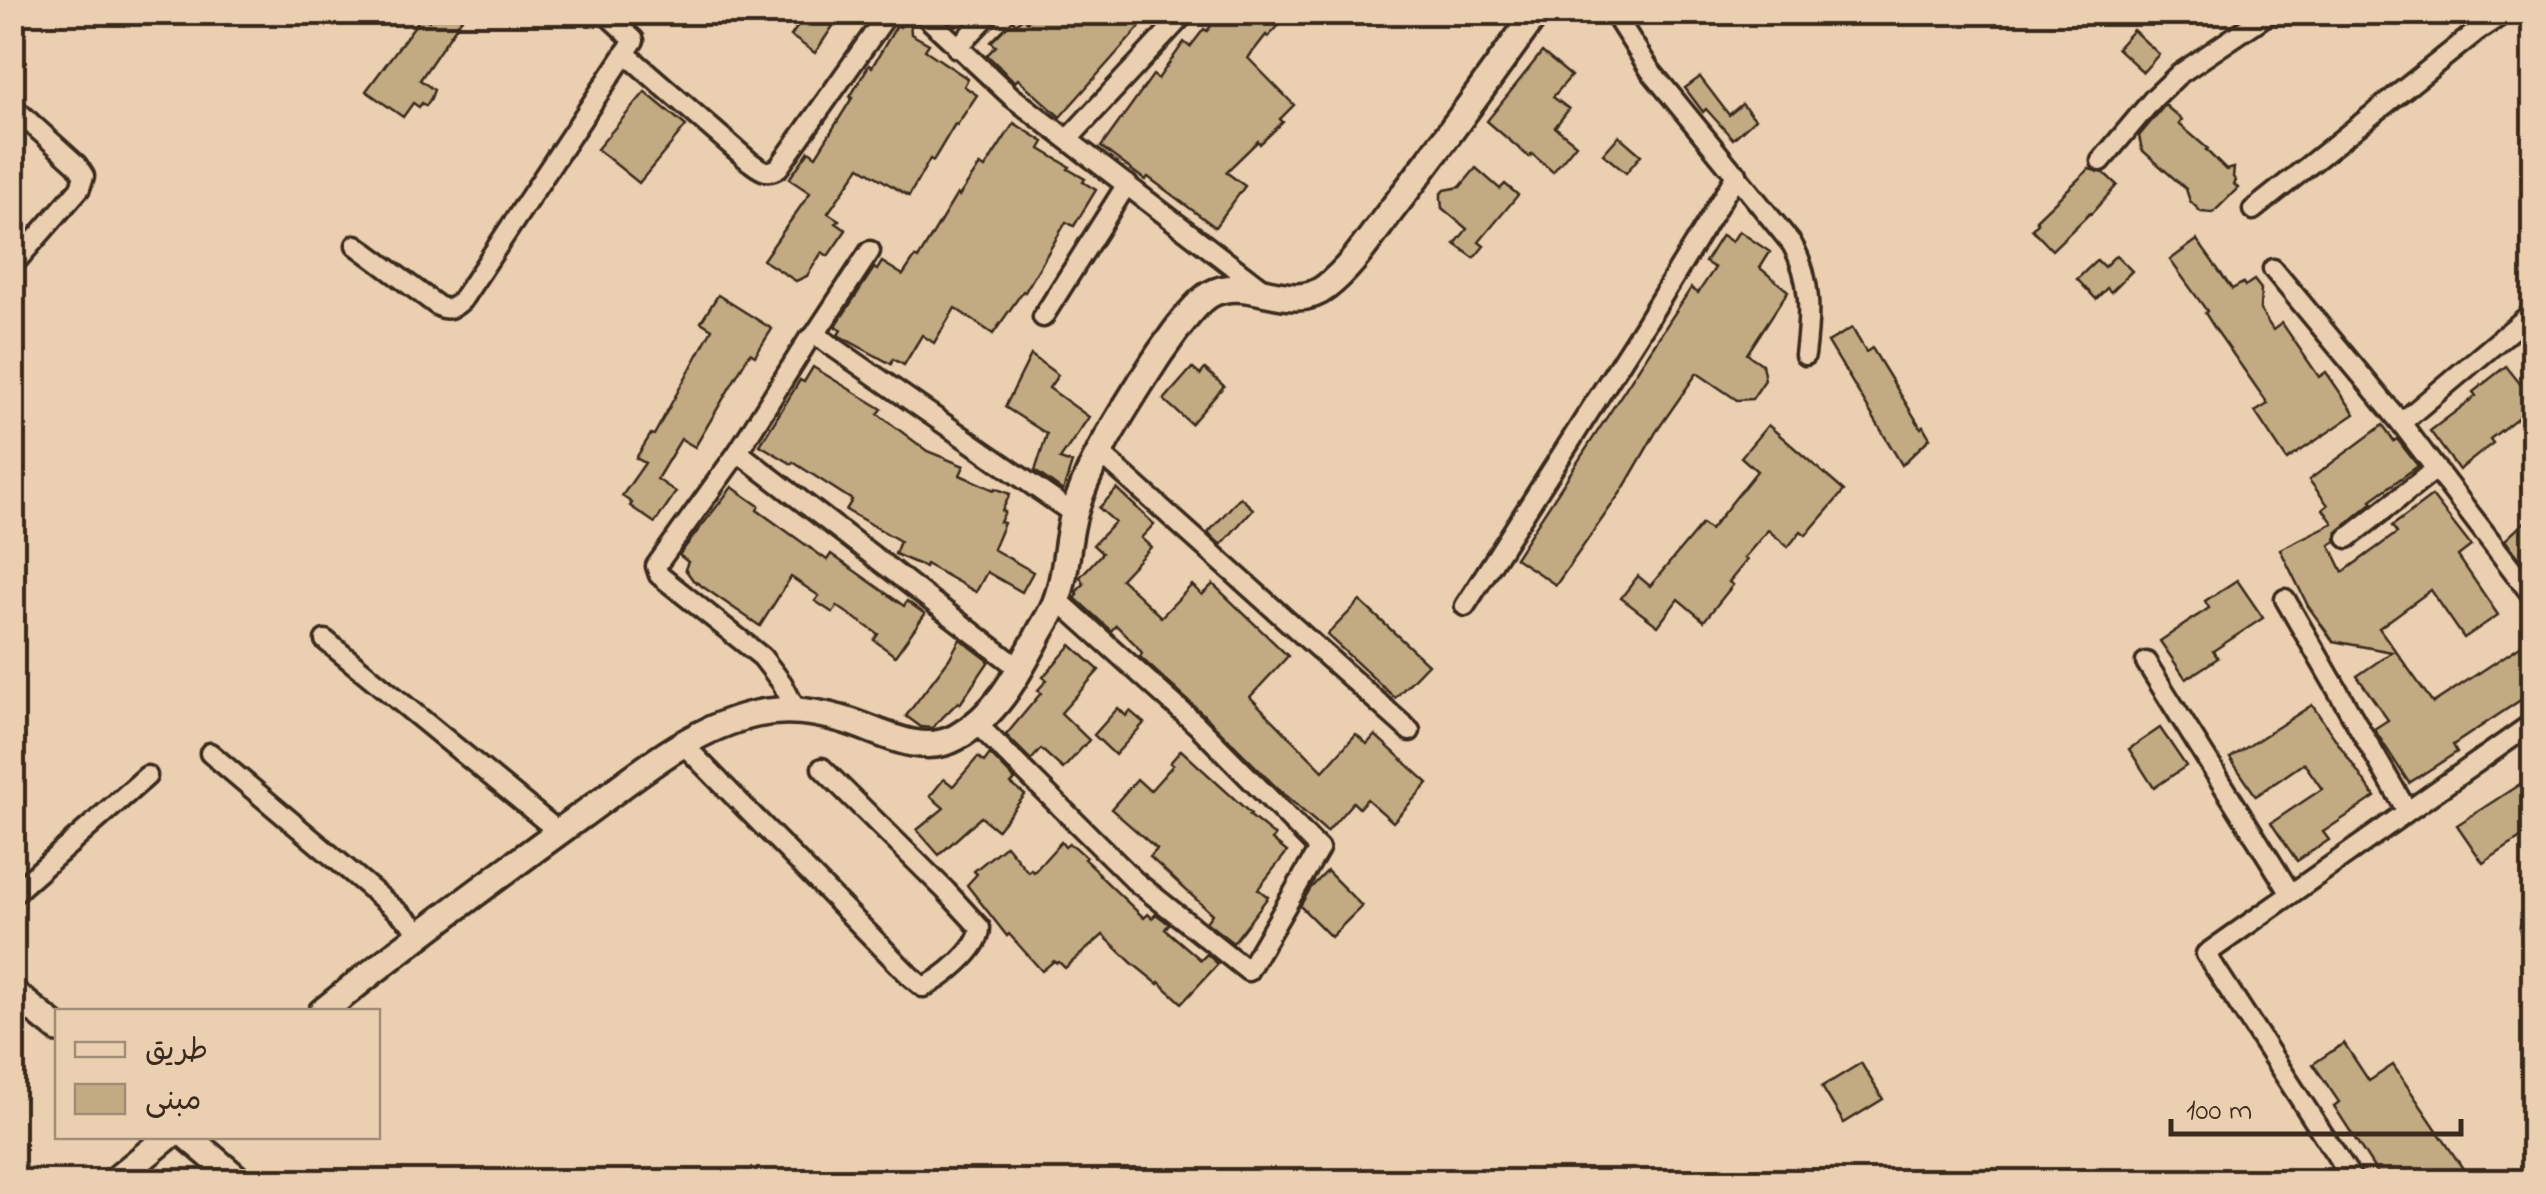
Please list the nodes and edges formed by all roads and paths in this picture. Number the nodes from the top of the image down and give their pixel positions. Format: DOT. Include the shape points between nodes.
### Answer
graph roads {
  1 [pos="604,12"];
  2 [pos="888,12"];
  3 [pos="921,12"];
  4 [pos="991,12"];
  5 [pos="1186,12"];
  6 [pos="1536,12"];
  7 [pos="1613,12"];
  8 [pos="2271,12"];
  9 [pos="2506,12"];
  10 [pos="957,48"];
  11 [pos="625,53"];
  12 [pos="12,106"];
  13 [pos="1068,139"];
  14 [pos="2101,160"];
  15 [pos="1737,174"];
  16 [pos="1127,184"];
  17 [pos="2253,210"];
  18 [pos="356,245"];
  19 [pos="870,251"];
  20 [pos="12,266"];
  21 [pos="2273,269"];
  22 [pos="1266,292"];
  23 [pos="2534,311"];
  24 [pos="1043,317"];
  25 [pos="814,336"];
  26 [pos="1805,355"];
  27 [pos="2400,423"];
  28 [pos="738,452"];
  29 [pos="1100,453"];
  30 [pos="2436,469"];
  31 [pos="1074,514"];
  32 [pos="2348,538"];
  33 [pos="2534,598"];
  34 [pos="2284,599"];
  35 [pos="1057,600"];
  36 [pos="1465,606"];
  37 [pos="326,640"];
  38 [pos="2146,662"];
  39 [pos="1020,669"];
  40 [pos="797,712"];
  41 [pos="976,724"];
  42 [pos="2533,724"];
  43 [pos="1410,731"];
  44 [pos="683,744"];
  45 [pos="210,753"];
  46 [pos="822,768"];
  47 [pos="147,776"];
  48 [pos="2406,811"];
  49 [pos="559,832"];
  50 [pos="2291,894"];
  51 [pos="12,895"];
  52 [pos="423,933"];
  53 [pos="12,992"];
  54 [pos="326,1009"];
  55 [pos="55,1027"];
  56 [pos="165,1139"];
  57 [pos="191,1139"];
  58 [pos="114,1182"];
  59 [pos="241,1182"];
  60 [pos="2354,1182"];
  1 -- 11 [label="street" via="634,40"];
  2 -- 11 [label="street" via="772,172 749,161"];
  3 -- 10 [label="street"];
  4 -- 10 [label="street"];
  5 -- 13 [label="street"];
  6 -- 22 [label="street" via="1339,275 1304,297"];
  7 -- 15 [label="street" via="1650,70"];
  8 -- 14 [label="street" via="2178,75"];
  9 -- 17 [label="street"];
  10 -- 13 [label="street"];
  11 -- 18 [label="street" via="456,305 438,306"];
  12 -- 20 [label="street" via="84,176"];
  13 -- 16 [label="street"];
  15 -- 26 [label="street" via="1799,256 1810,308"];
  15 -- 36 [label="street"];
  16 -- 22 [label="street"];
  16 -- 24 [label="street"];
  19 -- 25 [label="street"];
  21 -- 27 [label="street"];
  22 -- 29 [label="street" via="1229,288 1202,300 1147,372"];
  23 -- 27 [label="street"];
  25 -- 28 [label="street"];
  25 -- 31 [label="street"];
  27 -- 30 [label="street"];
  28 -- 39 [label="street"];
  28 -- 40 [label="street" via="656,570 762,657"];
  29 -- 31 [label="street"];
  29 -- 43 [label="street"];
  30 -- 32 [label="street"];
  30 -- 33 [label="street"];
  31 -- 35 [label="street"];
  34 -- 48 [label="street"];
  35 -- 39 [label="street"];
  35 -- 41 [label="street" via="1198,726 1319,849 1248,971 1135,881"];
  37 -- 49 [label="street"];
  38 -- 50 [label="street"];
  39 -- 41 [label="street"];
  40 -- 41 [label="street" via="929,745"];
  40 -- 44 [label="street" via="738,718"];
  42 -- 48 [label="street"];
  44 -- 46 [label="street" via="910,977 929,986 977,943 980,928"];
  44 -- 49 [label="street"];
  45 -- 52 [label="street"];
  47 -- 51 [label="street"];
  48 -- 50 [label="street"];
  49 -- 52 [label="street"];
  50 -- 60 [label="street" via="2206,954"];
  52 -- 54 [label="street"];
  53 -- 55 [label="street"];
  56 -- 58 [label="street"];
  57 -- 59 [label="street"];
}
